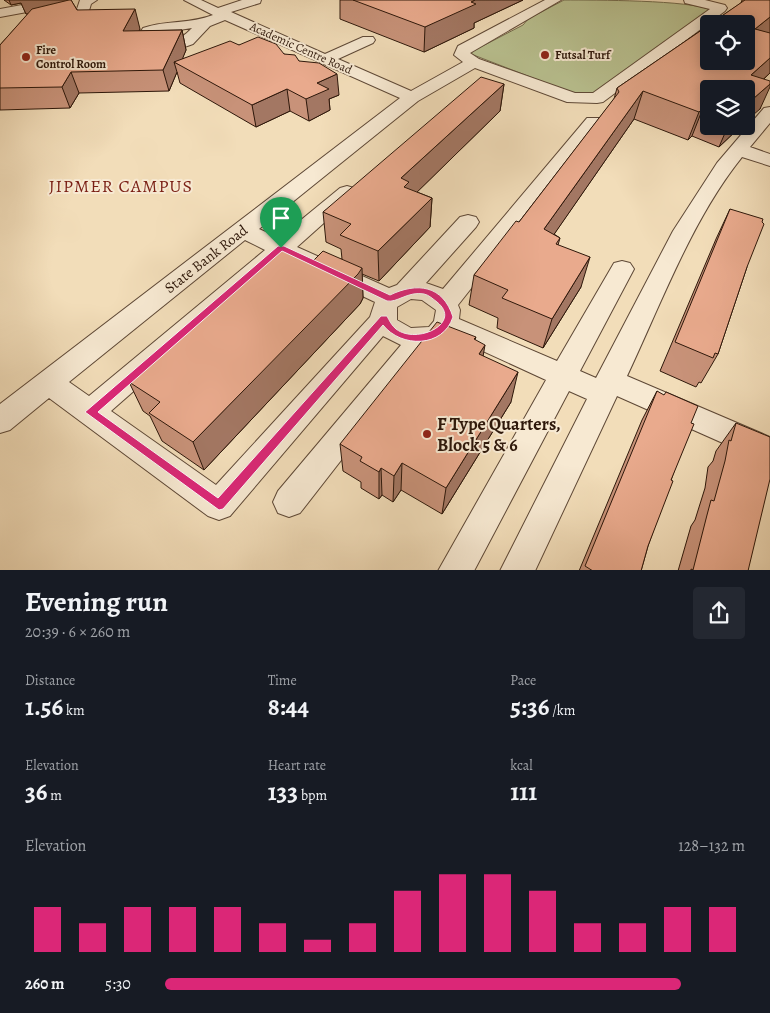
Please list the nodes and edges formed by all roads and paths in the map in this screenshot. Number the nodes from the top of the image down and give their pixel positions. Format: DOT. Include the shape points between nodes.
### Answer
graph roads {
  1 [pos="68,0"];
  2 [pos="91,0"];
  3 [pos="190,0"];
  4 [pos="254,0"];
  5 [pos="554,0"];
  6 [pos="690,0"];
  7 [pos="39,3"];
  8 [pos="725,4"];
  9 [pos="219,9"];
  10 [pos="0,13"];
  11 [pos="42,22"];
  12 [pos="205,23"];
  13 [pos="368,40"];
  14 [pos="301,48"];
  15 [pos="326,59"];
  16 [pos="474,62"];
  17 [pos="287,63"];
  18 [pos="356,72"];
  19 [pos="333,78"];
  20 [pos="412,97"];
  21 [pos="770,112"];
  22 [pos="593,122"];
  23 [pos="739,150"];
  24 [pos="770,160"];
  25 [pos="363,178"];
  26 [pos="468,222"];
  27 [pos="242,230"];
  28 [pos="281,248"];
  29 [pos="622,269"];
  30 [pos="393,303"];
  31 [pos="446,314"];
  32 [pos="421,338"];
  33 [pos="562,376"];
  34 [pos="49,382"];
  35 [pos="606,387"];
  36 [pos="90,412"];
  37 [pos="0,421"];
  38 [pos="770,451"];
  39 [pos="289,502"];
  40 [pos="455,570"];
  41 [pos="517,570"];
  1 -- 7 [label="street"];
  2 -- 11 [label="street" via="85,2 83,11"];
  3 -- 9 [label="street, Academic Centre Road"];
  4 -- 9 [label="street"];
  5 -- 16 [label="street" via="464,49 462,55"];
  6 -- 8 [label="street"];
  7 -- 10 [label="street"];
  8 -- 16 [label="street" via="597,98 573,98"];
  9 -- 12 [label="street"];
  9 -- 14 [label="street, Academic Centre Road"];
  13 -- 15 [label="street"];
  14 -- 15 [label="street, Academic Centre Road"];
  14 -- 17 [label="street"];
  15 -- 18 [label="street, Academic Centre Road"];
  16 -- 20 [label="street, State Bank Road"];
  18 -- 19 [label="street"];
  18 -- 20 [label="street, Academic Centre Road"];
  20 -- 27 [label="street, State Bank Road"];
  21 -- 23 [label="street"];
  22 -- 31 [label="street"];
  23 -- 24 [label="street"];
  23 -- 35 [label="street" via="724,167 684,231"];
  25 -- 28 [label="street"];
  26 -- 30 [label="street"];
  27 -- 28 [label="street"];
  27 -- 34 [label="street, State Bank Road"];
  28 -- 30 [label="street"];
  28 -- 36 [label="street"];
  29 -- 33 [label="street"];
  30 -- 31 [label="street" via="424,291 432,294"];
  30 -- 32 [label="street" via="393,331"];
  30 -- 36 [label="street" via="219,505"];
  31 -- 32 [label="street" via="437,334"];
  31 -- 33 [label="street"];
  32 -- 39 [label="street"];
  33 -- 35 [label="street"];
  33 -- 40 [label="street"];
  34 -- 36 [label="street"];
  34 -- 37 [label="street, State Bank Road"];
  35 -- 38 [label="street"];
  35 -- 41 [label="street"];
}
